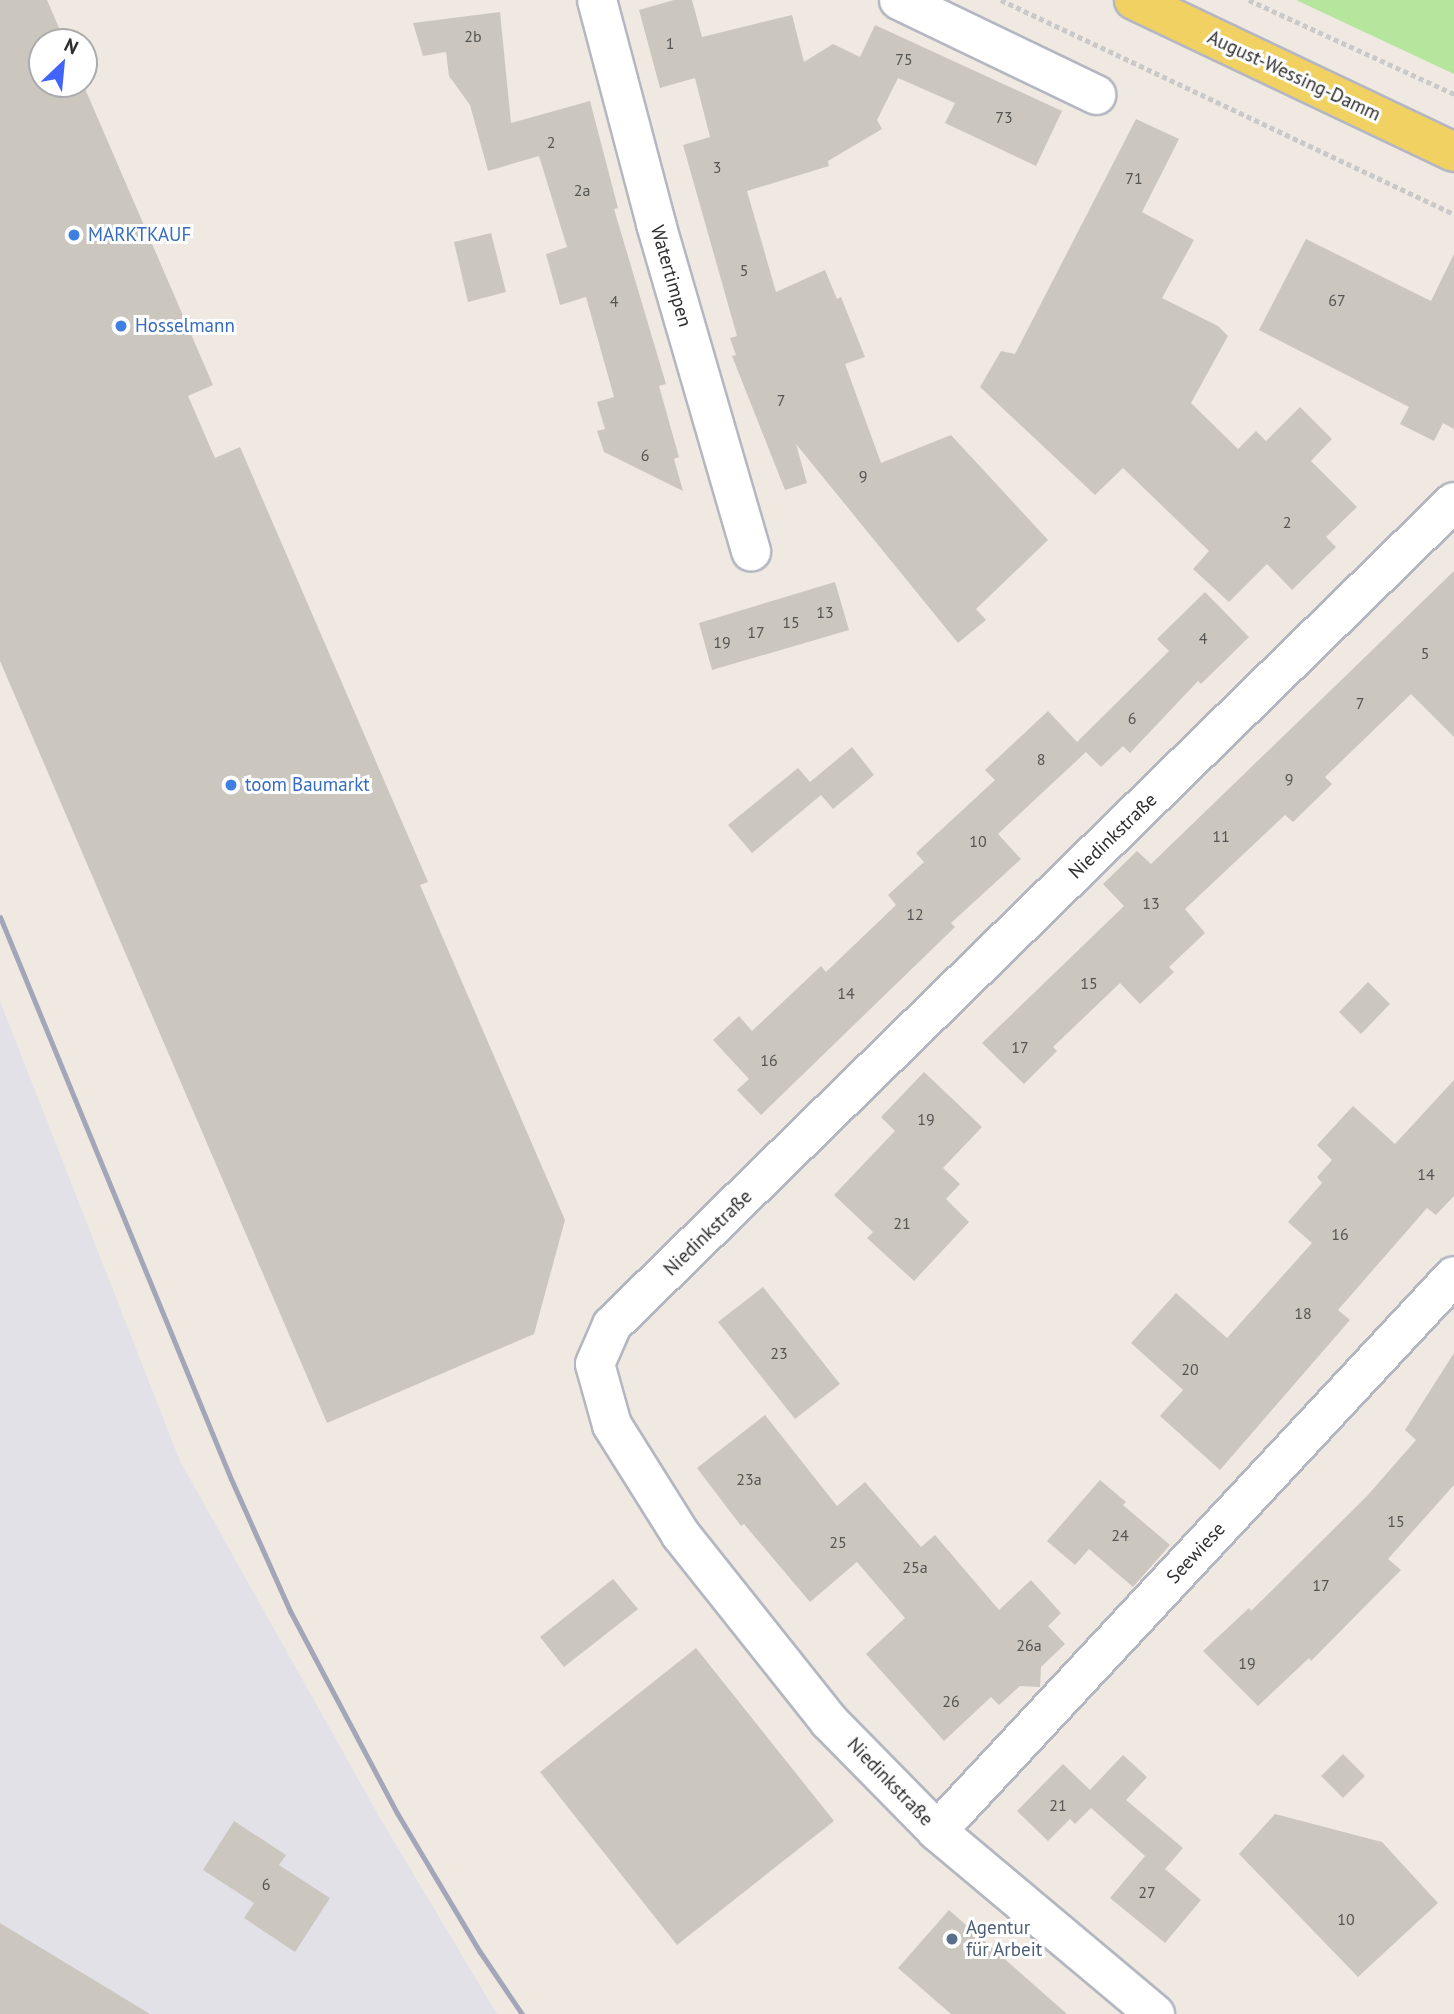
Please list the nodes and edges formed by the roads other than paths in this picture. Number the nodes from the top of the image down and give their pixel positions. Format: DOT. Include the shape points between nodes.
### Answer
graph roads {
  1 [pos="597,0"];
  2 [pos="899,0"];
  3 [pos="1134,0"];
  4 [pos="1096,95"];
  5 [pos="1454,152"];
  6 [pos="1454,502"];
  7 [pos="751,551"];
  8 [pos="1454,1276"];
  9 [pos="937,1831"];
  10 [pos="1154,2014"];
  1 -- 7 [label="street, Watertimpen"];
  2 -- 4 [label="street"];
  3 -- 5 [label="main road, August-Wessing-Damm"];
  6 -- 9 [label="street, Niedinkstraße" via="612,1325 595,1364 612,1425 681,1535 829,1720"];
  8 -- 9 [label="street, Seewiese"];
  9 -- 10 [label="street, Niedinkstraße"];
}
